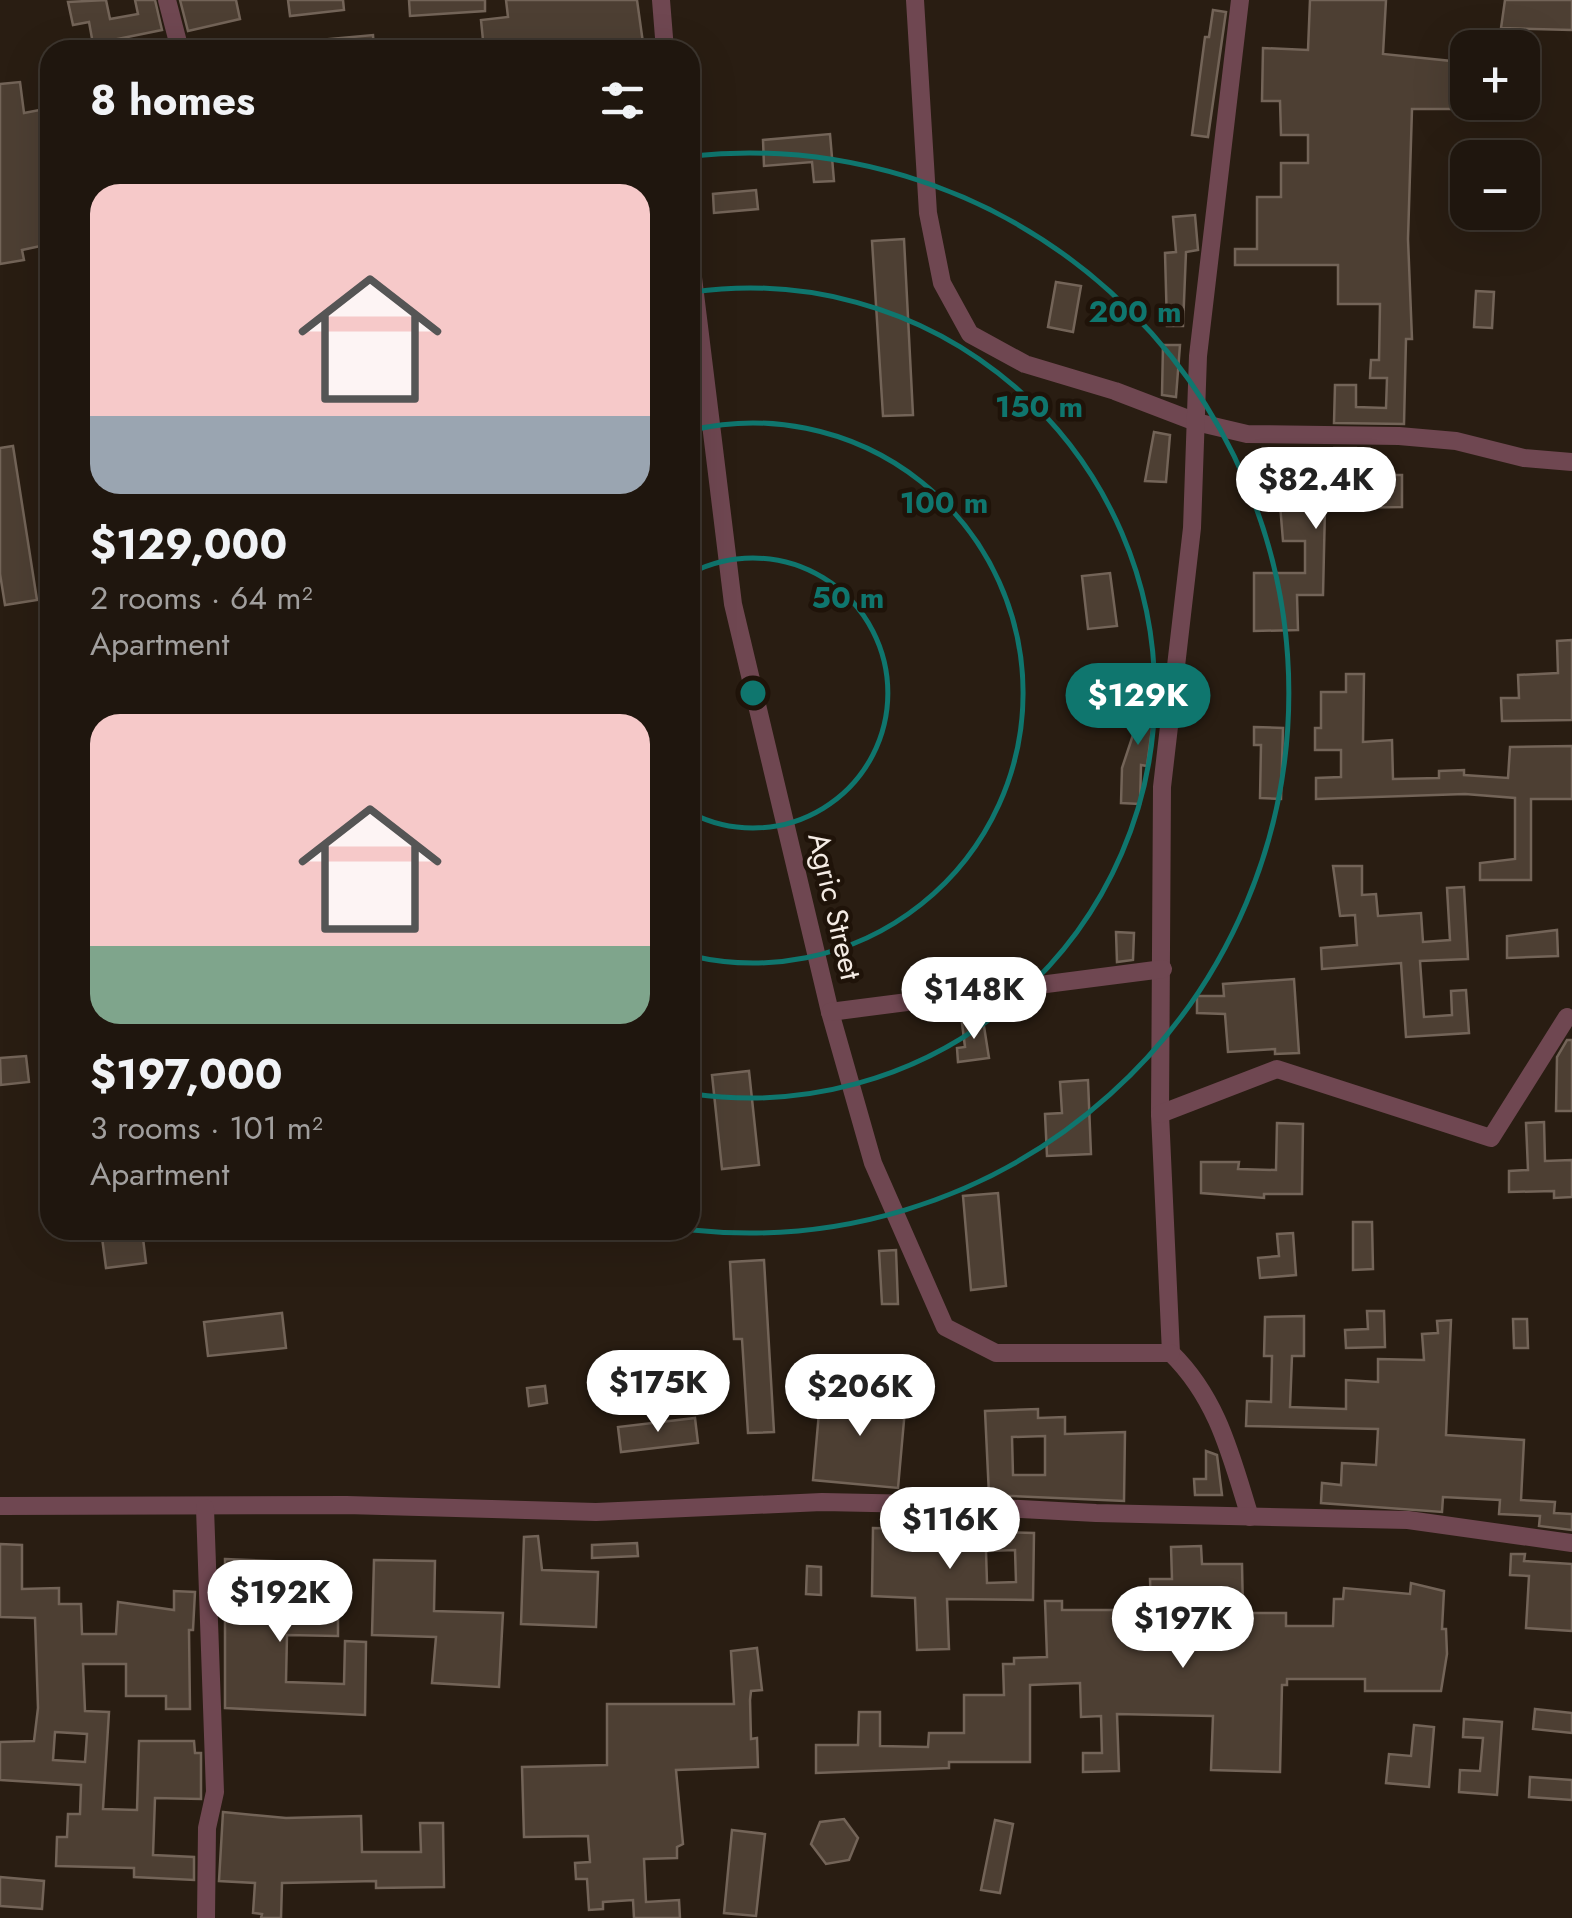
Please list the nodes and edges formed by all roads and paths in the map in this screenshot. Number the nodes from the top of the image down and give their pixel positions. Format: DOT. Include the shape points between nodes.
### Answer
graph roads {
  1 [pos="166,0"];
  2 [pos="661,0"];
  3 [pos="915,0"];
  4 [pos="1240,0"];
  5 [pos="177,40"];
  6 [pos="664,40"];
  7 [pos="700,333"];
  8 [pos="1196,422"];
  9 [pos="1572,462"];
  10 [pos="1162,969"];
  11 [pos="830,1012"];
  12 [pos="1567,1016"];
  13 [pos="1160,1114"];
  14 [pos="1171,1353"];
  15 [pos="0,1506"];
  16 [pos="204,1508"];
  17 [pos="1250,1518"];
  18 [pos="1572,1543"];
  19 [pos="206,1918"];
  1 -- 5 [label="street"];
  2 -- 6 [label="street"];
  3 -- 8 [label="street" via="928,212 942,283 970,334 1025,364"];
  4 -- 8 [label="street"];
  7 -- 11 [label="street, Agric Street" via="734,604"];
  8 -- 9 [label="street" via="1247,434 1456,441"];
  8 -- 10 [label="street" via="1192,528 1162,788"];
  10 -- 11 [label="street"];
  10 -- 13 [label="street"];
  11 -- 14 [label="street, Agric Street" via="873,1163 945,1327 996,1353"];
  12 -- 13 [label="street" via="1490,1138 1277,1070"];
  13 -- 14 [label="street"];
  14 -- 17 [label="street" via="1198,1380 1219,1419"];
  15 -- 16 [label="street"];
  16 -- 17 [label="street" via="346,1504 596,1512 822,1502"];
  16 -- 19 [label="street" via="215,1792 207,1828"];
  17 -- 18 [label="street" via="1408,1520"];
}
